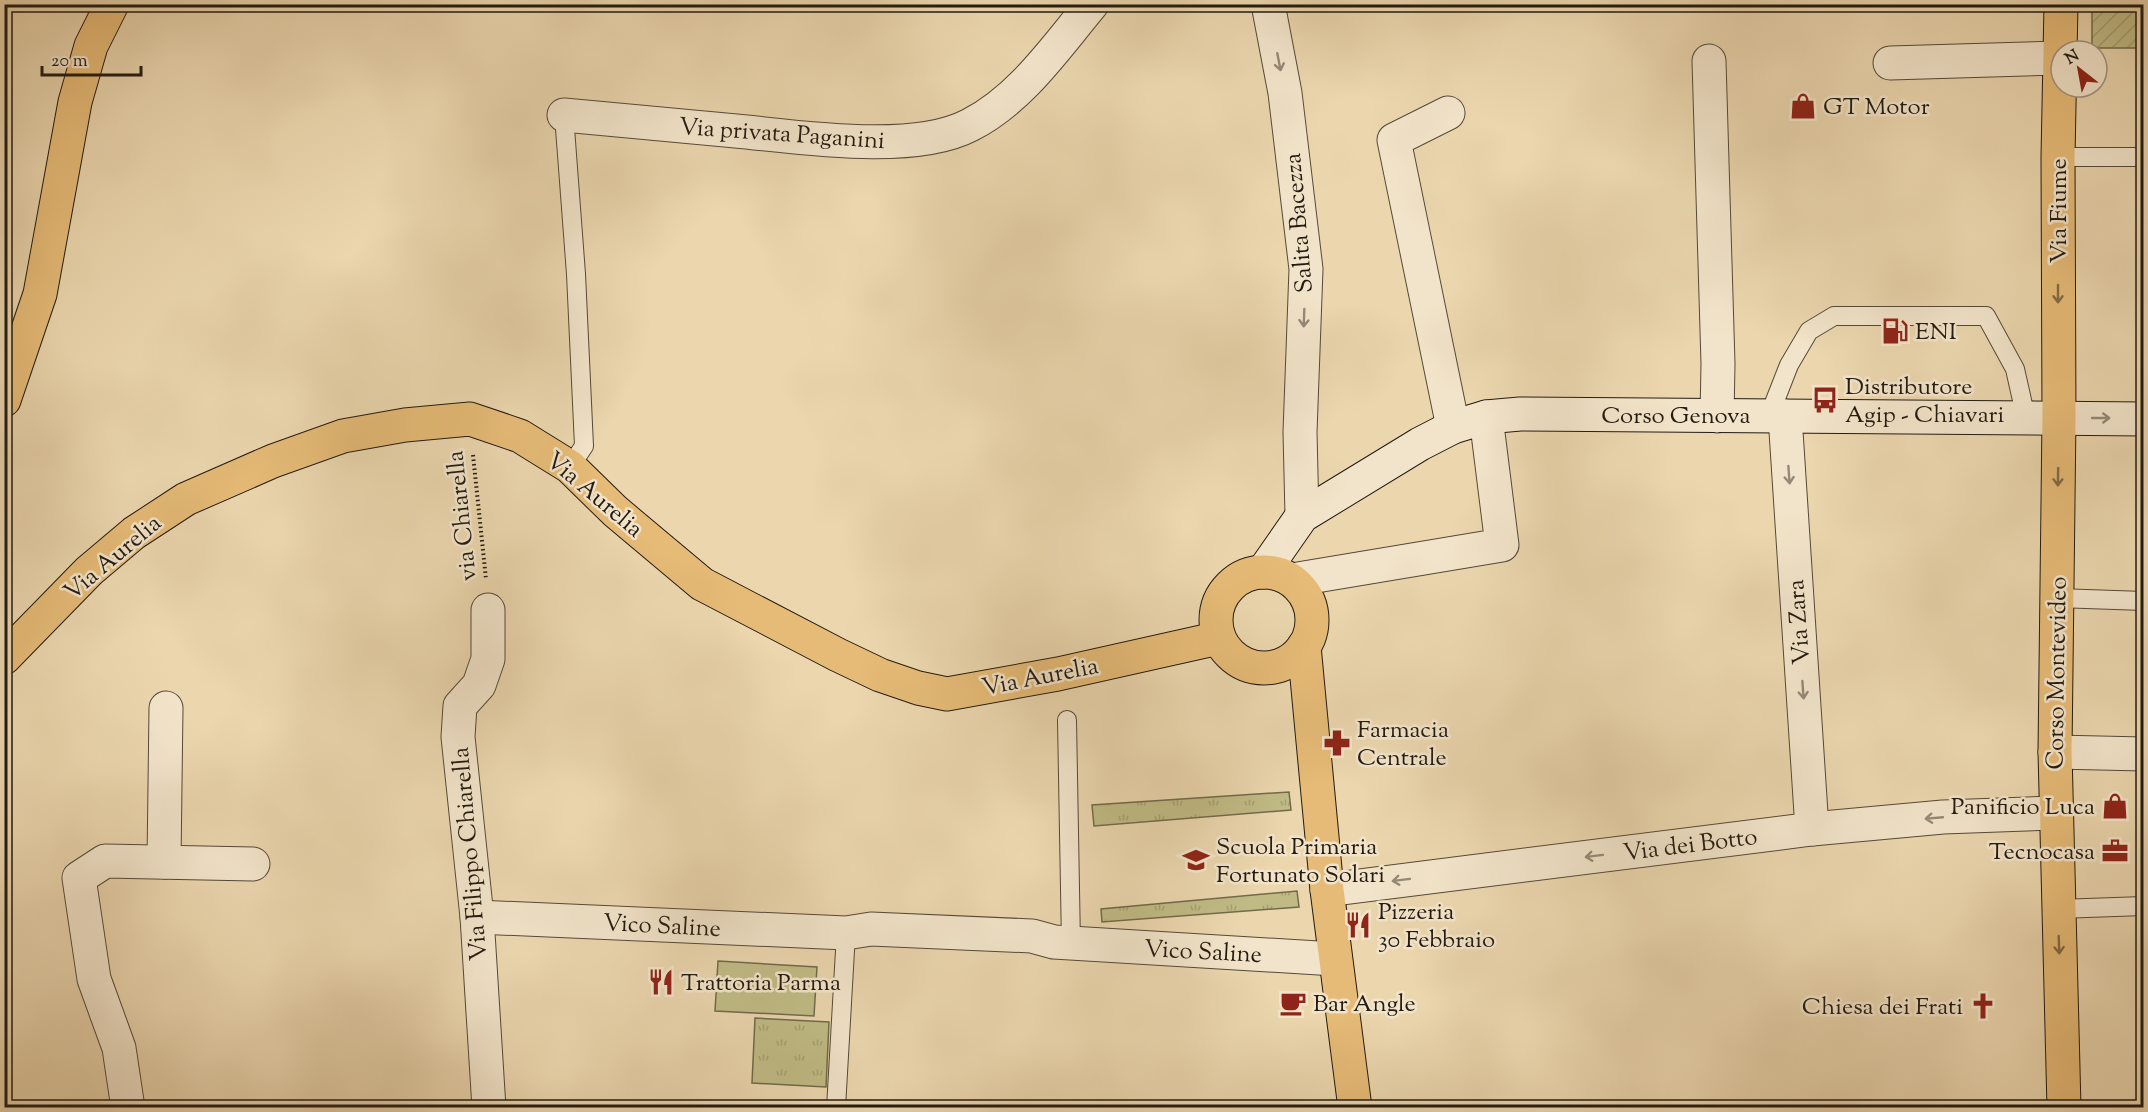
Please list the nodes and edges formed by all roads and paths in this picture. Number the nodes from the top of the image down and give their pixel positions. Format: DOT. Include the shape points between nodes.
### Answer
graph roads {
  1 [pos="112,4"];
  2 [pos="1092,4"];
  3 [pos="1268,4"];
  4 [pos="2061,4"];
  5 [pos="2060,39"];
  6 [pos="2049,58"];
  7 [pos="1709,61"];
  8 [pos="1890,63"];
  9 [pos="2059,99"];
  10 [pos="1448,113"];
  11 [pos="564,115"];
  12 [pos="2058,157"];
  13 [pos="2144,157"];
  14 [pos="4,399"];
  15 [pos="1717,416"];
  16 [pos="1777,416"];
  17 [pos="1486,417"];
  18 [pos="2026,418"];
  19 [pos="2059,418"];
  20 [pos="470,419"];
  21 [pos="2144,419"];
  22 [pos="1453,427"];
  23 [pos="570,467"];
  24 [pos="1302,516"];
  25 [pos="1277,576"];
  26 [pos="2057,598"];
  27 [pos="2144,601"];
  28 [pos="489,610"];
  29 [pos="1220,638"];
  30 [pos="1304,646"];
  31 [pos="4,658"];
  32 [pos="166,708"];
  33 [pos="1067,720"];
  34 [pos="2055,753"];
  35 [pos="2144,754"];
  36 [pos="2055,813"];
  37 [pos="1812,829"];
  38 [pos="164,862"];
  39 [pos="253,864"];
  40 [pos="1327,890"];
  41 [pos="2144,906"];
  42 [pos="2058,909"];
  43 [pos="477,917"];
  44 [pos="846,933"];
  45 [pos="1062,943"];
  46 [pos="1335,959"];
  47 [pos="128,1107"];
  48 [pos="489,1107"];
  49 [pos="836,1107"];
  50 [pos="1355,1107"];
  51 [pos="2064,1107"];
  1 -- 14 [label="main road" via="91,46 75,102 40,294"];
  2 -- 11 [label="street, Via privata Paganini" via="1023,85 997,108 969,126 945,134 916,140 865,142"];
  3 -- 24 [label="street, Salita Bacezza, one-way" via="1285,93 1306,270 1300,432"];
  4 -- 5 [label="main road, Via Fiume"];
  6 -- 8 [label="street"];
  7 -- 15 [label="street"];
  9 -- 12 [label="main road, Via Fiume"];
  10 -- 22 [label="street" via="1394,140"];
  11 -- 23 [label="lane" via="584,446"];
  12 -- 13 [label="lane"];
  12 -- 19 [label="main road, Via Fiume, one-way"];
  15 -- 16 [label="street, Corso Genova"];
  15 -- 17 [label="street, Corso Genova"];
  16 -- 18 [label="street, Corso Genova"];
  16 -- 18 [label="lane" via="1789,365 1809,331 1834,316 1986,316 2014,369"];
  16 -- 37 [label="street, Via Zara, one-way"];
  17 -- 22 [label="street, Corso Genova"];
  17 -- 25 [label="street" via="1502,545"];
  18 -- 19 [label="street, Corso Genova"];
  19 -- 21 [label="street, Corso Genova, one-way"];
  19 -- 26 [label="main road, Corso Montevideo, one-way"];
  20 -- 23 [label="main road, Via Aurelia" via="520,436"];
  20 -- 28 [label="path, via Chiarella"];
  20 -- 31 [label="main road, Via Aurelia" via="343,436 186,499 134,532 89,571"];
  22 -- 24 [label="street, Corso Genova"];
  23 -- 29 [label="main road, Via Aurelia" via="615,511 702,584 838,655 918,688 947,694"];
  24 -- 25 [label="street, Corso Genova"];
  25 -- 29 [label="main road" via="1247,575 1234,582 1218,608"];
  25 -- 30 [label="main road" via="1302,590 1310,604 1310,633"];
  26 -- 27 [label="lane"];
  26 -- 34 [label="main road, Corso Montevideo"];
  28 -- 43 [label="street, Via Filippo Chiarella" via="488,659 479,685 460,706 458,737"];
  29 -- 30 [label="main road" via="1229,653 1259,668 1292,659"];
  30 -- 40 [label="main road"];
  32 -- 38 [label="street"];
  33 -- 45 [label="lane"];
  34 -- 35 [label="street"];
  34 -- 36 [label="main road, Corso Montevideo"];
  36 -- 37 [label="street, Via dei Botto, one-way" via="1943,817"];
  36 -- 42 [label="main road, Corso Montevideo"];
  37 -- 40 [label="street, Via dei Botto, one-way"];
  38 -- 39 [label="street"];
  38 -- 47 [label="street" via="105,861 79,878 94,979 118,1048"];
  40 -- 46 [label="main road"];
  41 -- 42 [label="lane"];
  42 -- 51 [label="main road, Corso Montevideo, one-way"];
  43 -- 44 [label="street, Vico Saline"];
  43 -- 48 [label="street, Via Filippo Chiarella"];
  44 -- 45 [label="street, Vico Saline" via="872,929 1032,936"];
  44 -- 49 [label="lane"];
  45 -- 46 [label="street, Vico Saline"];
  46 -- 50 [label="main road"];
}
